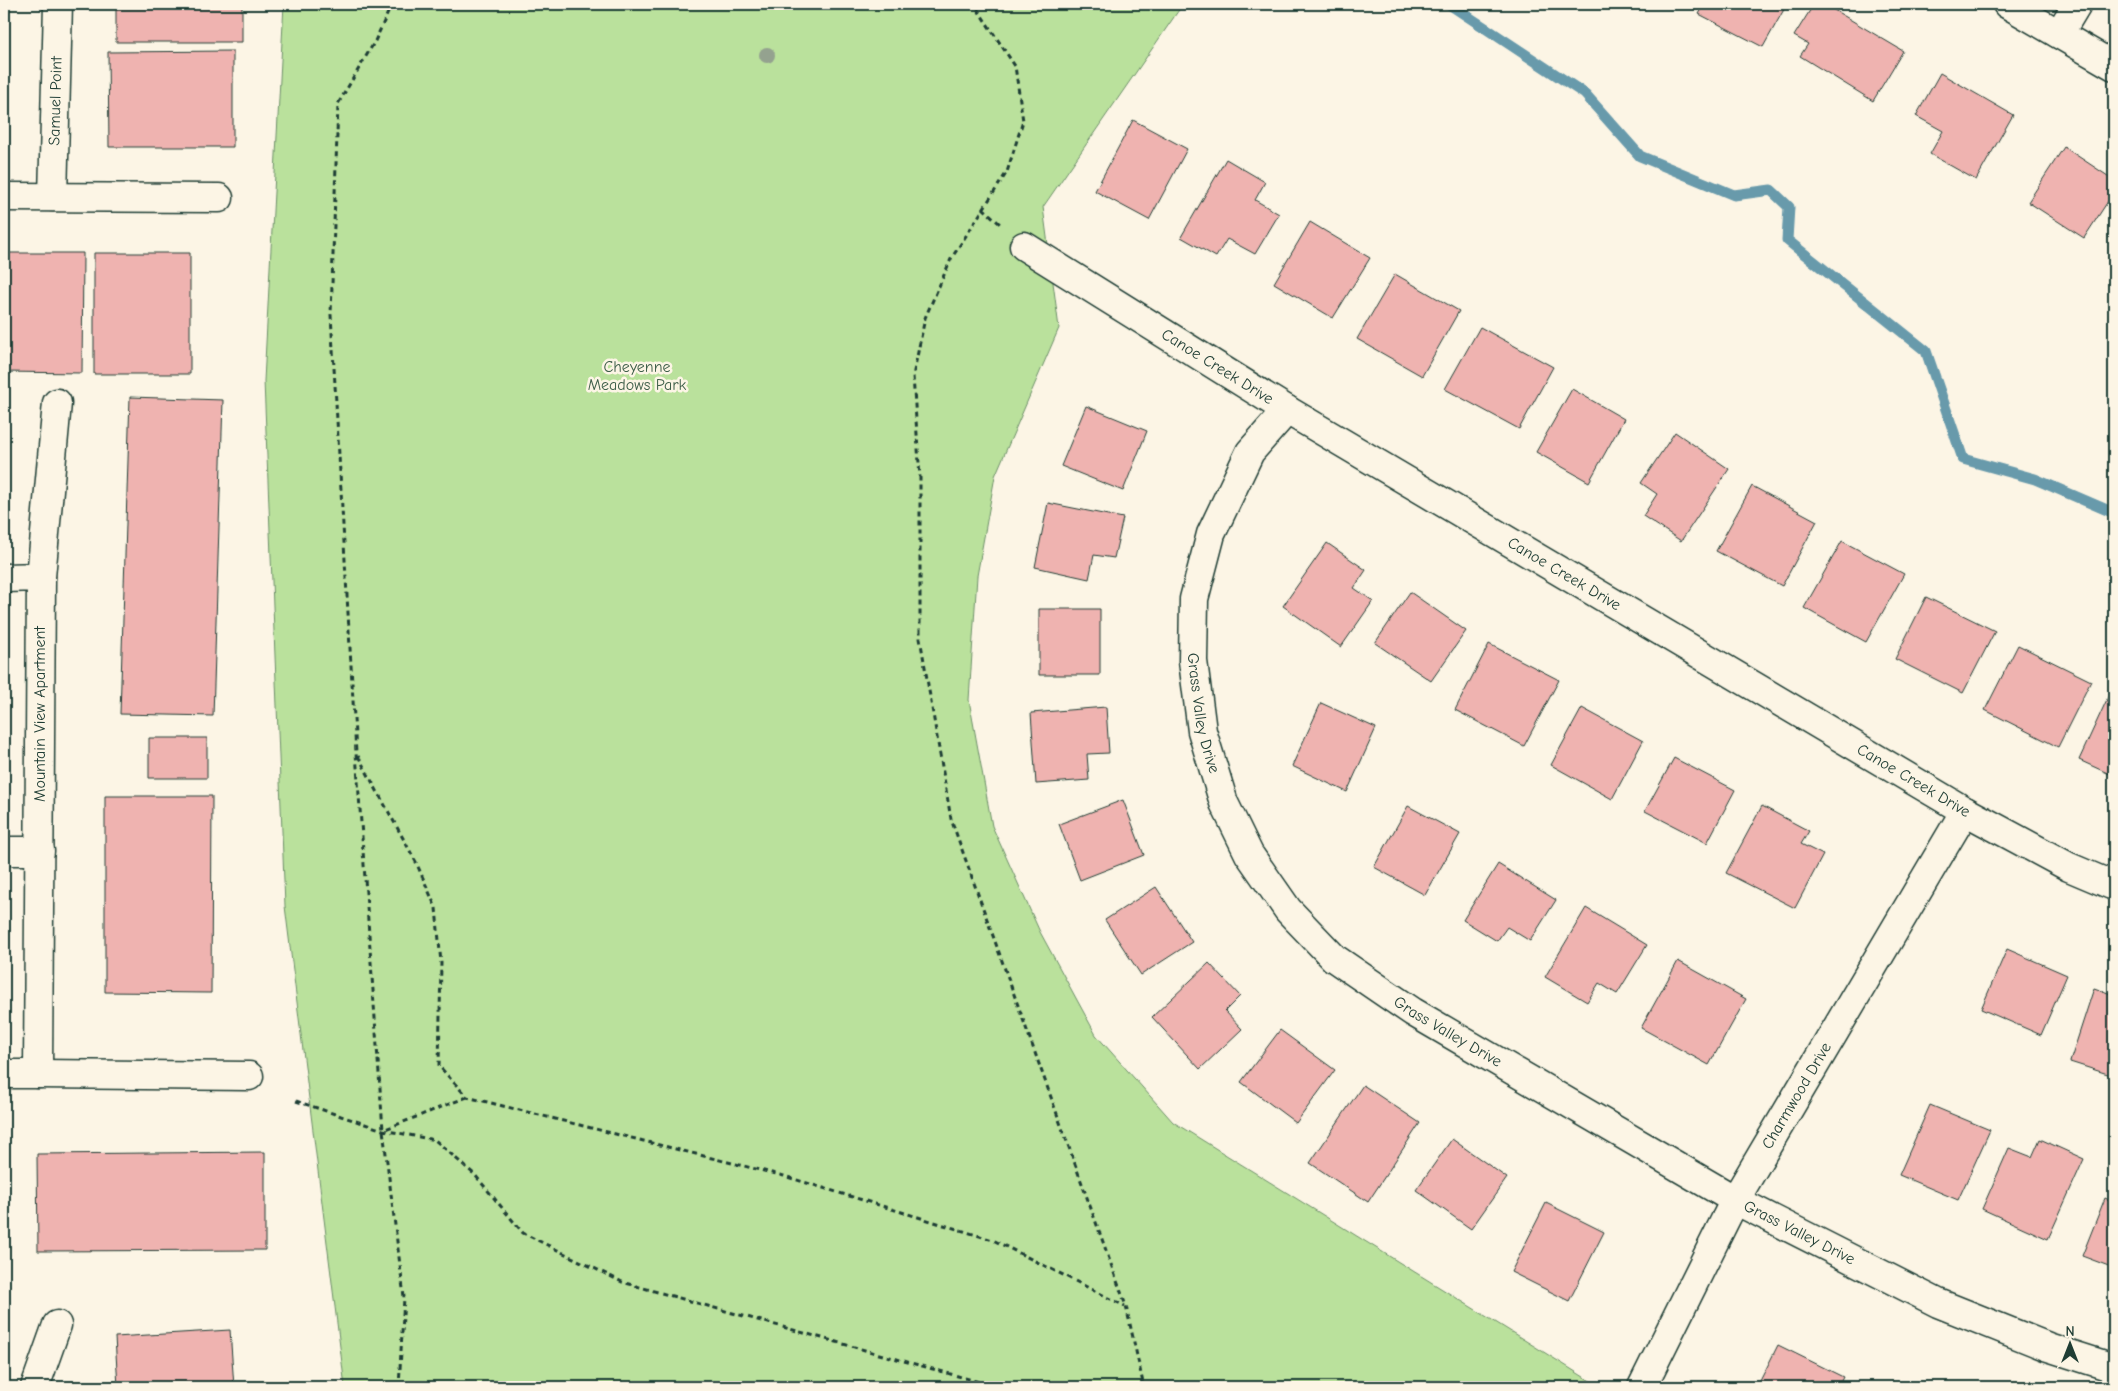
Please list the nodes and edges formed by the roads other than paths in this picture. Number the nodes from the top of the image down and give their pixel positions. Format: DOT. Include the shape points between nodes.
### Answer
graph roads {
  1 [pos="58,4"];
  2 [pos="2007,4"];
  3 [pos="2077,4"];
  4 [pos="2059,34"];
  5 [pos="2114,66"];
  6 [pos="4,197"];
  7 [pos="54,197"];
  8 [pos="219,198"];
  9 [pos="1024,246"];
  10 [pos="57,403"];
  11 [pos="1287,410"];
  12 [pos="41,577"];
  13 [pos="4,578"];
  14 [pos="1965,811"];
  15 [pos="4,851"];
  16 [pos="40,851"];
  17 [pos="2114,886"];
  18 [pos="4,1074"];
  19 [pos="38,1074"];
  20 [pos="250,1076"];
  21 [pos="1735,1200"];
  22 [pos="57,1325"];
  23 [pos="2114,1368"];
  24 [pos="35,1387"];
  25 [pos="1642,1387"];
  1 -- 7 [label="street, Samuel Point"];
  2 -- 4 [label="street"];
  3 -- 4 [label="street"];
  4 -- 5 [label="street"];
  6 -- 7 [label="street"];
  7 -- 8 [label="street"];
  9 -- 11 [label="street, Canoe Creek Drive"];
  10 -- 12 [label="street, Mountain View Apartment"];
  11 -- 14 [label="street, Canoe Creek Drive"];
  11 -- 21 [label="street, Grass Valley Drive" via="1250,452 1211,534 1194,599 1193,661 1202,731 1224,803 1249,854 1288,910 1334,958 1413,1012"];
  12 -- 13 [label="street"];
  12 -- 16 [label="street, Mountain View Apartment"];
  14 -- 17 [label="street, Canoe Creek Drive" via="2068,867"];
  14 -- 21 [label="street, Charmwood Drive"];
  15 -- 16 [label="street"];
  16 -- 19 [label="street, Mountain View Apartment"];
  18 -- 19 [label="street"];
  19 -- 20 [label="street"];
  21 -- 23 [label="street, Grass Valley Drive" via="1938,1302 2048,1347"];
  21 -- 25 [label="street, Charmwood Drive"];
  22 -- 24 [label="street"];
}
